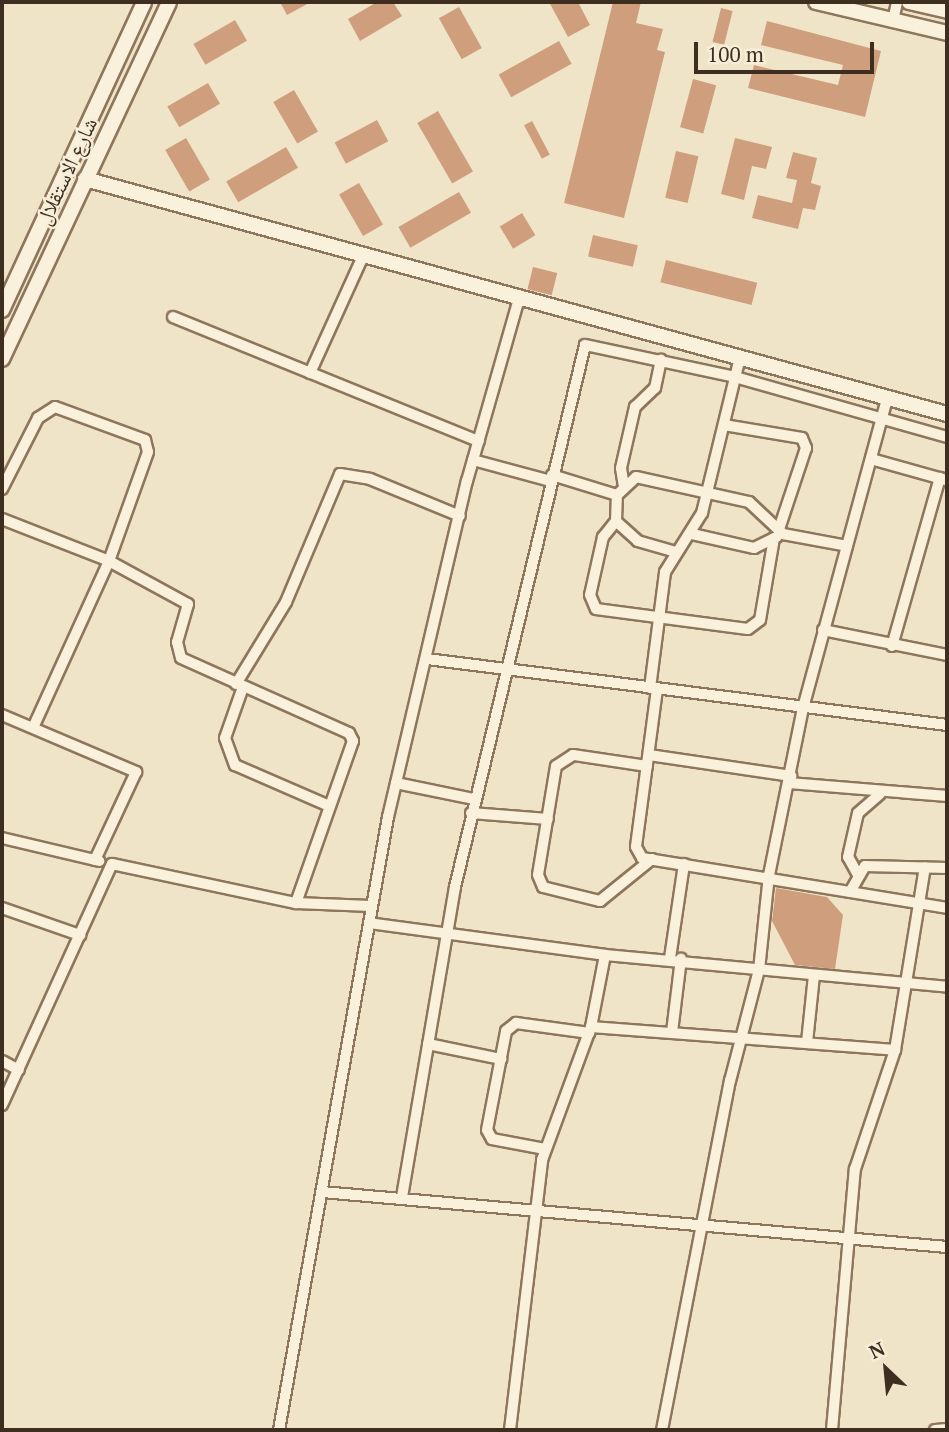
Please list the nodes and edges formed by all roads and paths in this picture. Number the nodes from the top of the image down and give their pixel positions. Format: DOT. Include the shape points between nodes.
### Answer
graph roads {
  1 [pos="144,2"];
  2 [pos="169,2"];
  3 [pos="816,2"];
  4 [pos="898,2"];
  5 [pos="909,2"];
  6 [pos="863,8"];
  7 [pos="947,11"];
  8 [pos="893,21"];
  9 [pos="947,33"];
  10 [pos="85,179"];
  11 [pos="363,256"];
  12 [pos="518,302"];
  13 [pos="2,310"];
  14 [pos="173,317"];
  15 [pos="2,359"];
  16 [pos="661,360"];
  17 [pos="739,361"];
  18 [pos="310,373"];
  19 [pos="735,377"];
  20 [pos="887,398"];
  21 [pos="947,414"];
  22 [pos="882,417"];
  23 [pos="724,425"];
  24 [pos="947,437"];
  25 [pos="479,441"];
  26 [pos="871,459"];
  27 [pos="473,460"];
  28 [pos="552,478"];
  29 [pos="944,479"];
  30 [pos="2,489"];
  31 [pos="620,491"];
  32 [pos="707,493"];
  33 [pos="460,516"];
  34 [pos="2,519"];
  35 [pos="616,521"];
  36 [pos="692,534"];
  37 [pos="779,534"];
  38 [pos="846,546"];
  39 [pos="676,552"];
  40 [pos="109,561"];
  41 [pos="659,619"];
  42 [pos="823,630"];
  43 [pos="892,646"];
  44 [pos="947,655"];
  45 [pos="427,659"];
  46 [pos="505,669"];
  47 [pos="240,686"];
  48 [pos="653,688"];
  49 [pos="803,708"];
  50 [pos="2,715"];
  51 [pos="947,725"];
  52 [pos="33,728"];
  53 [pos="648,761"];
  54 [pos="790,780"];
  55 [pos="396,783"];
  56 [pos="880,794"];
  57 [pos="947,796"];
  58 [pos="474,799"];
  59 [pos="327,805"];
  60 [pos="471,813"];
  61 [pos="548,819"];
  62 [pos="2,838"];
  63 [pos="652,859"];
  64 [pos="95,860"];
  65 [pos="111,864"];
  66 [pos="684,864"];
  67 [pos="925,867"];
  68 [pos="947,868"];
  69 [pos="857,873"];
  70 [pos="769,875"];
  71 [pos="850,892"];
  72 [pos="296,903"];
  73 [pos="918,904"];
  74 [pos="371,906"];
  75 [pos="947,908"];
  76 [pos="2,909"];
  77 [pos="369,923"];
  78 [pos="80,935"];
  79 [pos="447,936"];
  80 [pos="605,956"];
  81 [pos="676,959"];
  82 [pos="759,970"];
  83 [pos="814,975"];
  84 [pos="903,982"];
  85 [pos="947,987"];
  86 [pos="590,1030"];
  87 [pos="671,1032"];
  88 [pos="740,1036"];
  89 [pos="807,1042"];
  90 [pos="428,1044"];
  91 [pos="895,1050"];
  92 [pos="501,1059"];
  93 [pos="2,1061"];
  94 [pos="19,1070"];
  95 [pos="2,1105"];
  96 [pos="545,1149"];
  97 [pos="322,1192"];
  98 [pos="402,1197"];
  99 [pos="536,1211"];
  100 [pos="704,1224"];
  101 [pos="846,1238"];
  102 [pos="947,1247"];
  103 [pos="947,1429"];
  104 [pos="279,1430"];
  105 [pos="510,1430"];
  106 [pos="662,1430"];
  107 [pos="832,1430"];
  108 [pos="934,1430"];
  1 -- 13 [label="main road, شارع الاستقلال"];
  2 -- 10 [label="main road, شارع الاستقلال"];
  3 -- 6 [label="main road"];
  4 -- 8 [label="street"];
  5 -- 7 [label="main road"];
  6 -- 8 [label="main road"];
  8 -- 9 [label="main road"];
  10 -- 11 [label="main road"];
  10 -- 15 [label="main road, شارع الاستقلال"];
  11 -- 12 [label="main road"];
  11 -- 18 [label="street"];
  12 -- 17 [label="main road"];
  12 -- 25 [label="street"];
  14 -- 18 [label="street"];
  16 -- 19 [label="street"];
  16 -- 28 [label="street" via="585,345"];
  16 -- 31 [label="street" via="655,388 635,407"];
  17 -- 19 [label="street"];
  17 -- 20 [label="main road"];
  18 -- 25 [label="street"];
  19 -- 22 [label="street"];
  19 -- 23 [label="street"];
  20 -- 21 [label="main road"];
  20 -- 22 [label="street"];
  22 -- 24 [label="street"];
  22 -- 26 [label="street"];
  23 -- 32 [label="street"];
  23 -- 37 [label="street" via="802,438 806,448"];
  25 -- 27 [label="street"];
  26 -- 29 [label="street"];
  26 -- 38 [label="street"];
  27 -- 28 [label="street"];
  27 -- 33 [label="street"];
  28 -- 31 [label="street"];
  28 -- 46 [label="street"];
  29 -- 43 [label="street"];
  30 -- 40 [label="street" via="38,418 55,407 145,440 148,452"];
  31 -- 32 [label="street" via="643,476"];
  31 -- 35 [label="street"];
  32 -- 36 [label="street"];
  32 -- 37 [label="street" via="756,505"];
  33 -- 45 [label="street"];
  33 -- 47 [label="street" via="370,479 340,474 286,602"];
  34 -- 40 [label="street"];
  35 -- 39 [label="street" via="638,541"];
  35 -- 41 [label="street" via="603,537 591,603 596,609"];
  36 -- 37 [label="street" via="754,548"];
  36 -- 39 [label="street"];
  37 -- 38 [label="street"];
  37 -- 41 [label="street" via="760,620 748,629"];
  38 -- 42 [label="street"];
  39 -- 41 [label="street" via="666,572"];
  40 -- 47 [label="street" via="186,600 178,654"];
  40 -- 52 [label="street"];
  41 -- 48 [label="street"];
  42 -- 43 [label="street"];
  42 -- 49 [label="street"];
  43 -- 44 [label="street"];
  45 -- 46 [label="street"];
  45 -- 55 [label="street"];
  46 -- 48 [label="street"];
  46 -- 58 [label="street"];
  47 -- 59 [label="street" via="225,738 235,765"];
  47 -- 59 [label="street" via="352,737"];
  48 -- 49 [label="street"];
  48 -- 53 [label="street"];
  49 -- 51 [label="street"];
  49 -- 54 [label="street"];
  50 -- 52 [label="street"];
  52 -- 64 [label="street" via="135,772"];
  53 -- 54 [label="street"];
  53 -- 61 [label="street" via="573,755 556,766"];
  53 -- 63 [label="street" via="636,847 642,858"];
  54 -- 56 [label="street"];
  54 -- 70 [label="street"];
  55 -- 58 [label="street"];
  55 -- 74 [label="street"];
  56 -- 57 [label="street"];
  56 -- 69 [label="street" via="858,813 848,857"];
  58 -- 60 [label="street"];
  59 -- 72 [label="street"];
  60 -- 61 [label="street"];
  60 -- 79 [label="street"];
  61 -- 63 [label="street" via="538,875 543,887 600,901"];
  62 -- 64 [label="street"];
  63 -- 66 [label="street"];
  64 -- 65 [label="street"];
  65 -- 72 [label="street"];
  65 -- 78 [label="street"];
  66 -- 70 [label="street"];
  66 -- 81 [label="street"];
  67 -- 68 [label="street"];
  67 -- 69 [label="street" via="883,864"];
  67 -- 73 [label="street"];
  69 -- 71 [label="street"];
  70 -- 71 [label="street"];
  70 -- 82 [label="street"];
  71 -- 73 [label="street"];
  72 -- 74 [label="street"];
  73 -- 75 [label="street"];
  73 -- 84 [label="street"];
  74 -- 77 [label="street"];
  76 -- 78 [label="street"];
  77 -- 79 [label="street"];
  77 -- 97 [label="street"];
  78 -- 94 [label="street"];
  79 -- 80 [label="street"];
  79 -- 90 [label="street"];
  80 -- 81 [label="street"];
  80 -- 86 [label="street"];
  81 -- 82 [label="street"];
  81 -- 87 [label="street"];
  82 -- 83 [label="street"];
  82 -- 88 [label="street"];
  83 -- 84 [label="street"];
  83 -- 89 [label="street"];
  84 -- 85 [label="street"];
  84 -- 91 [label="street"];
  86 -- 87 [label="street"];
  86 -- 92 [label="street" via="516,1023 506,1031"];
  86 -- 96 [label="street"];
  87 -- 88 [label="street"];
  88 -- 89 [label="street"];
  88 -- 100 [label="street"];
  89 -- 91 [label="street"];
  90 -- 92 [label="street"];
  90 -- 98 [label="street"];
  91 -- 101 [label="street" via="855,1169"];
  92 -- 96 [label="street" via="487,1130 492,1139"];
  93 -- 94 [label="street"];
  94 -- 95 [label="street"];
  96 -- 99 [label="street"];
  97 -- 98 [label="street"];
  97 -- 104 [label="street"];
  98 -- 99 [label="street"];
  99 -- 100 [label="street"];
  99 -- 105 [label="street"];
  100 -- 101 [label="street"];
  100 -- 106 [label="street"];
  101 -- 102 [label="street"];
  101 -- 107 [label="street"];
  103 -- 108 [label="street"];
}
